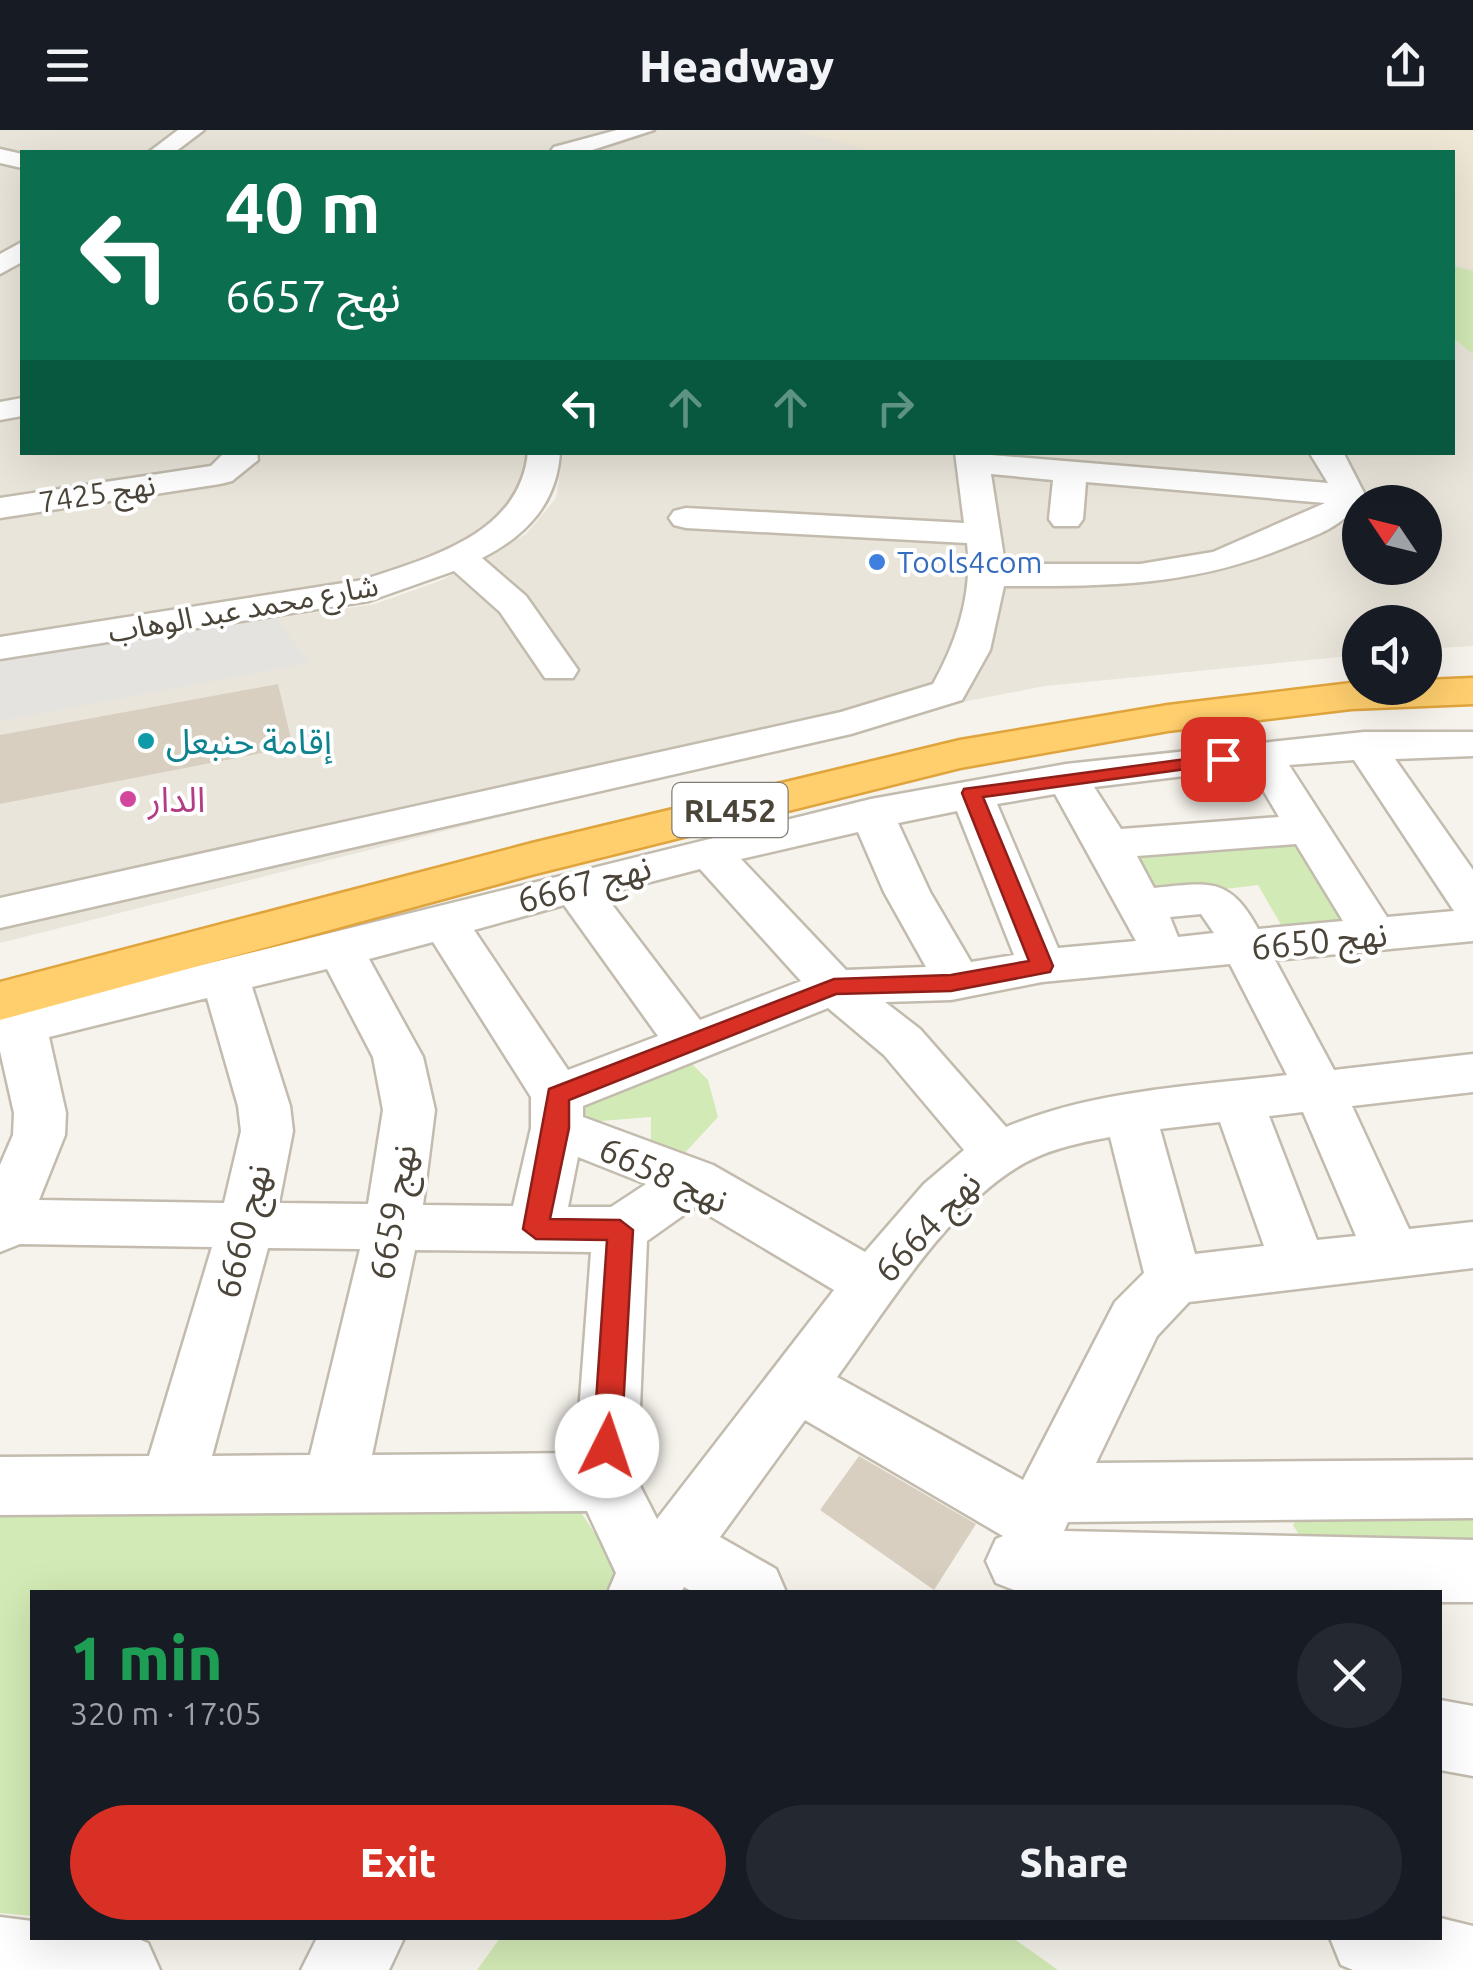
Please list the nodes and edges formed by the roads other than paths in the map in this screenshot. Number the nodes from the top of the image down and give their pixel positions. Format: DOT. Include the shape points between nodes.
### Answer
graph roads {
  1 [pos="13,130"];
  2 [pos="193,130"];
  3 [pos="0,140"];
  4 [pos="630,140"];
  5 [pos="163,150"];
  6 [pos="573,150"];
  7 [pos="241,455"];
  8 [pos="544,455"];
  9 [pos="1328,455"];
  10 [pos="972,458"];
  11 [pos="1082,466"];
  12 [pos="1345,485"];
  13 [pos="1342,493"];
  14 [pos="0,508"];
  15 [pos="1342,508"];
  16 [pos="686,518"];
  17 [pos="1066,519"];
  18 [pos="985,534"];
  19 [pos="460,557"];
  20 [pos="989,575"];
  21 [pos="0,648"];
  22 [pos="1473,667"];
  23 [pos="1442,669"];
  24 [pos="559,670"];
  25 [pos="1342,676"];
  26 [pos="1473,691"];
  27 [pos="1364,744"];
  28 [pos="1473,744"];
  29 [pos="1262,755"];
  30 [pos="1066,777"];
  31 [pos="971,793"];
  32 [pos="870,812"];
  33 [pos="1306,828"];
  34 [pos="1109,844"];
  35 [pos="708,850"];
  36 [pos="573,885"];
  37 [pos="1473,904"];
  38 [pos="1140,905"];
  39 [pos="0,913"];
  40 [pos="445,923"];
  41 [pos="1473,925"];
  42 [pos="1374,934"];
  43 [pos="1244,947"];
  44 [pos="340,948"];
  45 [pos="1165,953"];
  46 [pos="1042,966"];
  47 [pos="0,970"];
  48 [pos="224,976"];
  49 [pos="954,982"];
  50 [pos="834,986"];
  51 [pos="7,1020"];
  52 [pos="902,1042"];
  53 [pos="690,1043"];
  54 [pos="1473,1073"];
  55 [pos="1319,1089"];
  56 [pos="1237,1099"];
  57 [pos="557,1112"];
  58 [pos="1130,1113"];
  59 [pos="997,1153"];
  60 [pos="694,1180"];
  61 [pos="248,1222"];
  62 [pos="2,1226"];
  63 [pos="536,1229"];
  64 [pos="392,1230"];
  65 [pos="620,1230"];
  66 [pos="1473,1245"];
  67 [pos="1392,1253"];
  68 [pos="1299,1265"];
  69 [pos="1174,1280"];
  70 [pos="872,1284"];
  71 [pos="796,1384"];
  72 [pos="604,1482"];
  73 [pos="0,1486"];
  74 [pos="172,1486"];
  75 [pos="334,1487"];
  76 [pos="1473,1488"];
  77 [pos="1027,1542"];
  78 [pos="1473,1571"];
  79 [pos="656,1573"];
  80 [pos="1289,1578"];
  81 [pos="743,1590"];
  82 [pos="1442,1735"];
  83 [pos="1473,1742"];
  84 [pos="364,1940"];
  85 [pos="1376,1940"];
  86 [pos="0,1956"];
  87 [pos="1473,1966"];
  88 [pos="121,1970"];
  89 [pos="340,1970"];
  1 -- 3 [label="street"];
  2 -- 5 [label="street"];
  4 -- 6 [label="street"];
  7 -- 14 [label="street, نهج 7425" via="220,474"];
  8 -- 19 [label="street, شارع محمد عبد الوهاب" via="536,494 506,528"];
  9 -- 12 [label="street"];
  10 -- 11 [label="street"];
  10 -- 18 [label="street"];
  11 -- 13 [label="street"];
  11 -- 17 [label="street"];
  15 -- 20 [label="street" via="1221,561 1112,577"];
  16 -- 18 [label="street"];
  18 -- 20 [label="street"];
  19 -- 21 [label="street, شارع محمد عبد الوهاب" via="369,590"];
  19 -- 24 [label="street" via="513,604"];
  20 -- 39 [label="street" via="971,650 956,682 933,700"];
  22 -- 23 [label="highway"];
  25 -- 47 [label="highway, RL452" via="1147,694 947,728"];
  26 -- 51 [label="highway, RL452" via="1352,696 1168,718 960,754 532,859"];
  27 -- 28 [label="street, نهج 6667"];
  27 -- 29 [label="street, نهج 6667"];
  27 -- 37 [label="street"];
  29 -- 30 [label="street, نهج 6667"];
  29 -- 33 [label="street"];
  30 -- 31 [label="street, نهج 6667"];
  30 -- 34 [label="street"];
  31 -- 32 [label="street, نهج 6667"];
  31 -- 46 [label="street"];
  32 -- 35 [label="street, نهج 6667"];
  32 -- 49 [label="street"];
  33 -- 34 [label="street"];
  33 -- 42 [label="street"];
  34 -- 38 [label="street"];
  35 -- 36 [label="street, نهج 6667"];
  35 -- 50 [label="street"];
  36 -- 40 [label="street, نهج 6667"];
  36 -- 53 [label="street"];
  38 -- 43 [label="street" via="1207,898 1223,906"];
  38 -- 45 [label="street"];
  40 -- 44 [label="street, نهج 6667"];
  40 -- 57 [label="street"];
  41 -- 42 [label="street, نهج 6650"];
  42 -- 43 [label="street, نهج 6650"];
  43 -- 45 [label="street, نهج 6650"];
  43 -- 55 [label="street"];
  44 -- 48 [label="street, نهج 6667"];
  44 -- 64 [label="street, نهج 6659" via="398,1056 406,1084 409,1110"];
  45 -- 46 [label="street, نهج 6650"];
  46 -- 49 [label="street, نهج 6650"];
  48 -- 51 [label="street, نهج 6667"];
  48 -- 61 [label="street, نهج 6660" via="267,1131"];
  49 -- 50 [label="street, نهج 6650"];
  49 -- 52 [label="street"];
  50 -- 52 [label="street"];
  50 -- 53 [label="street"];
  51 -- 62 [label="street" via="40,1113 39,1136"];
  52 -- 59 [label="street"];
  53 -- 57 [label="street"];
  54 -- 55 [label="street, نهج 6664"];
  55 -- 56 [label="street, نهج 6664"];
  55 -- 67 [label="street"];
  56 -- 58 [label="street, نهج 6664"];
  56 -- 68 [label="street"];
  57 -- 60 [label="street, نهج 6658"];
  57 -- 63 [label="street"];
  58 -- 59 [label="street, نهج 6664" via="1056,1128"];
  58 -- 69 [label="street"];
  59 -- 70 [label="street, نهج 6664" via="943,1199"];
  60 -- 65 [label="street"];
  60 -- 70 [label="street, نهج 6658"];
  61 -- 62 [label="street"];
  61 -- 64 [label="street"];
  61 -- 74 [label="street, نهج 6660"];
  63 -- 64 [label="street"];
  63 -- 65 [label="street"];
  64 -- 75 [label="street, نهج 6659"];
  65 -- 72 [label="street"];
  66 -- 67 [label="street"];
  67 -- 68 [label="street"];
  68 -- 69 [label="street"];
  69 -- 77 [label="street" via="1136,1319"];
  70 -- 71 [label="street, نهج 6664"];
  71 -- 77 [label="street"];
  71 -- 79 [label="street, نهج 6664"];
  72 -- 75 [label="street"];
  72 -- 79 [label="street"];
  73 -- 74 [label="street"];
  74 -- 75 [label="street"];
  76 -- 77 [label="street"];
  77 -- 80 [label="street"];
  78 -- 80 [label="street"];
  79 -- 81 [label="street"];
  82 -- 83 [label="street"];
  84 -- 89 [label="street"];
  85 -- 87 [label="street"];
  86 -- 88 [label="street"];
}
